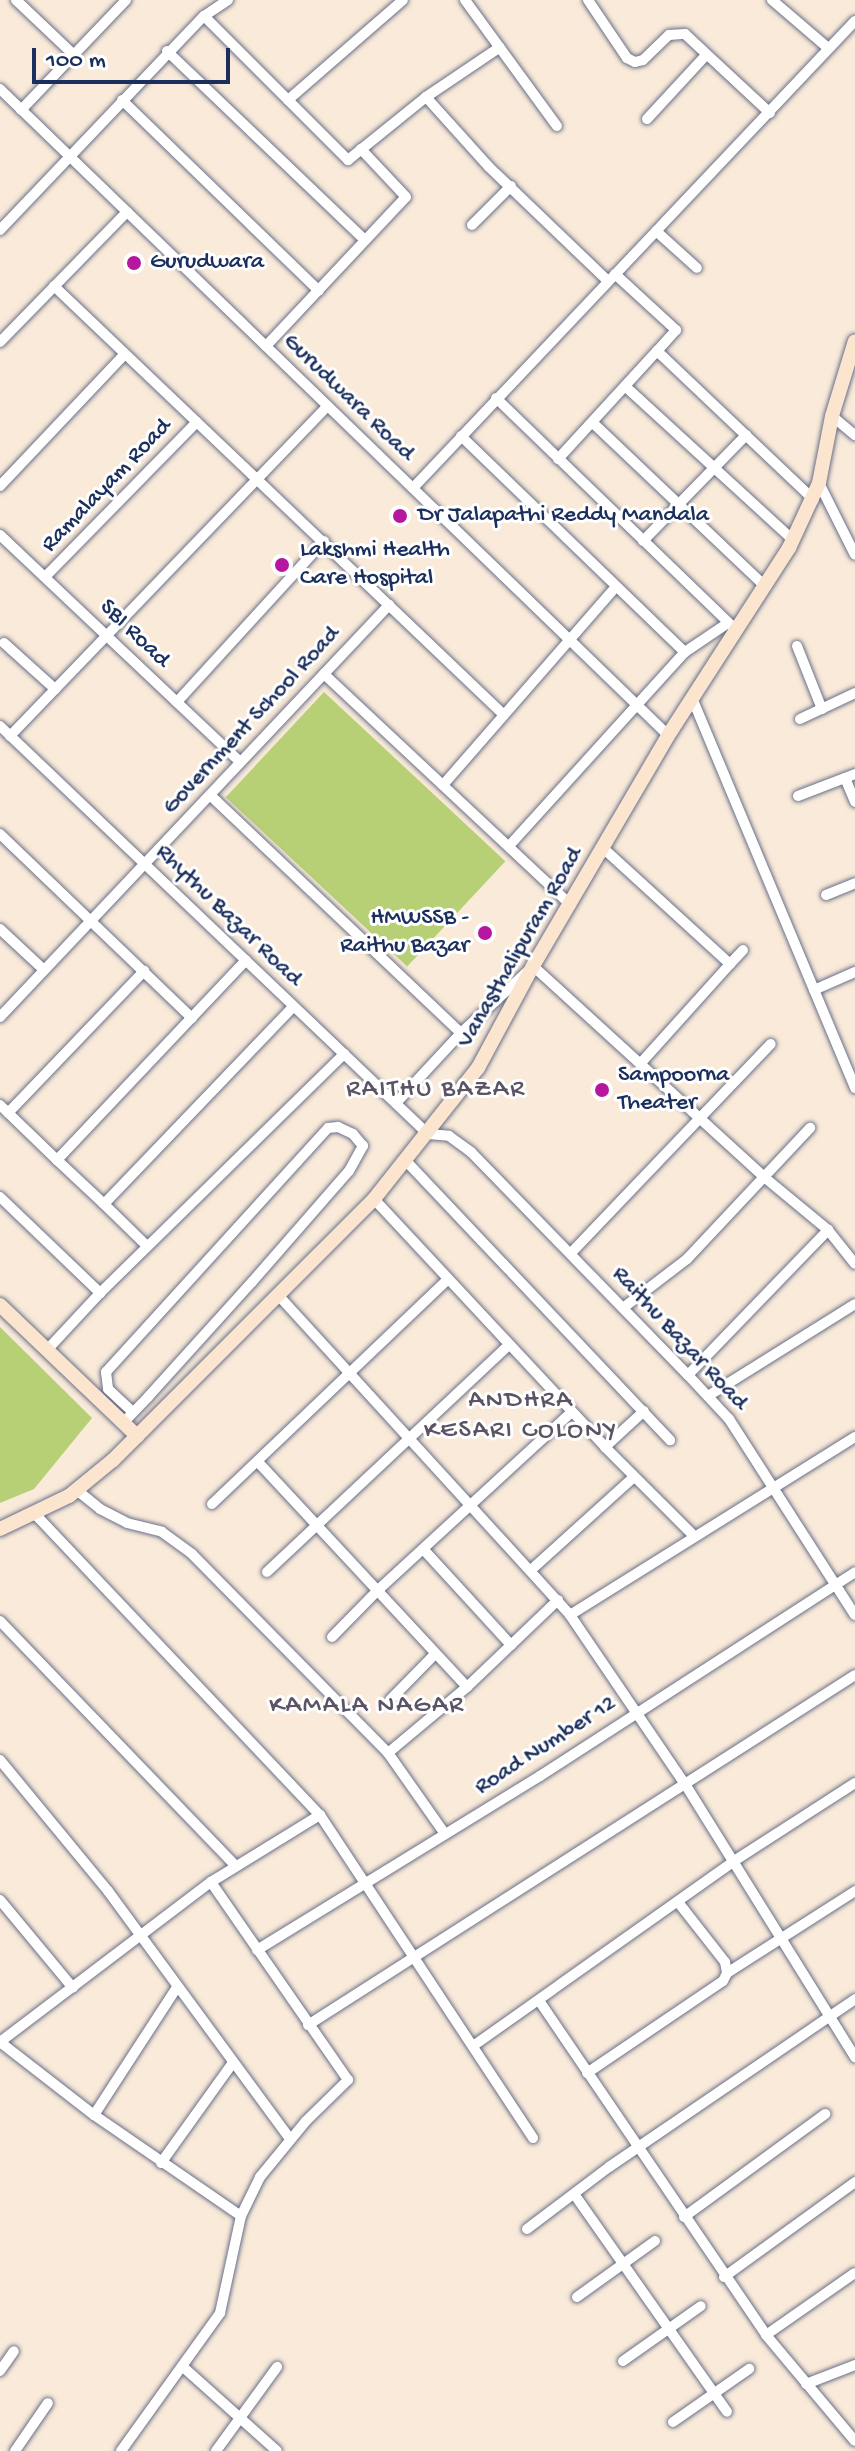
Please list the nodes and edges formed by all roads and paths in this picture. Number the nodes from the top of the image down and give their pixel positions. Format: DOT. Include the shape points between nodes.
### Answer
graph roads {
  1 [pos="16,0"];
  2 [pos="228,0"];
  3 [pos="403,0"];
  4 [pos="465,0"];
  5 [pos="588,0"];
  6 [pos="772,0"];
  7 [pos="121,2"];
  8 [pos="204,16"];
  9 [pos="855,21"];
  10 [pos="500,47"];
  11 [pos="828,48"];
  12 [pos="167,51"];
  13 [pos="74,55"];
  14 [pos="706,55"];
  15 [pos="0,89"];
  16 [pos="426,97"];
  17 [pos="122,100"];
  18 [pos="288,100"];
  19 [pos="21,110"];
  20 [pos="770,113"];
  21 [pos="647,119"];
  22 [pos="557,126"];
  23 [pos="361,149"];
  24 [pos="71,157"];
  25 [pos="511,186"];
  26 [pos="127,212"];
  27 [pos="472,225"];
  28 [pos="0,230"];
  29 [pos="656,231"];
  30 [pos="364,239"];
  31 [pos="697,268"];
  32 [pos="612,278"];
  33 [pos="54,286"];
  34 [pos="319,291"];
  35 [pos="855,341"];
  36 [pos="0,342"];
  37 [pos="266,346"];
  38 [pos="657,351"];
  39 [pos="124,355"];
  40 [pos="626,387"];
  41 [pos="496,398"];
  42 [pos="328,406"];
  43 [pos="832,416"];
  44 [pos="197,422"];
  45 [pos="593,423"];
  46 [pos="746,435"];
  47 [pos="855,435"];
  48 [pos="461,436"];
  49 [pos="558,459"];
  50 [pos="714,469"];
  51 [pos="257,480"];
  52 [pos="819,483"];
  53 [pos="0,486"];
  54 [pos="413,488"];
  55 [pos="814,500"];
  56 [pos="680,504"];
  57 [pos="0,535"];
  58 [pos="793,540"];
  59 [pos="324,541"];
  60 [pos="643,541"];
  61 [pos="855,555"];
  62 [pos="45,577"];
  63 [pos="765,586"];
  64 [pos="616,587"];
  65 [pos="389,605"];
  66 [pos="732,626"];
  67 [pos="107,636"];
  68 [pos="570,640"];
  69 [pos="4,643"];
  70 [pos="797,646"];
  71 [pos="685,652"];
  72 [pos="324,674"];
  73 [pos="55,689"];
  74 [pos="855,693"];
  75 [pos="692,698"];
  76 [pos="177,702"];
  77 [pos="636,704"];
  78 [pos="822,709"];
  79 [pos="503,714"];
  80 [pos="800,719"];
  81 [pos="0,726"];
  82 [pos="668,735"];
  83 [pos="10,736"];
  84 [pos="240,762"];
  85 [pos="850,776"];
  86 [pos="443,785"];
  87 [pos="210,795"];
  88 [pos="798,796"];
  89 [pos="855,802"];
  90 [pos="0,834"];
  91 [pos="509,846"];
  92 [pos="603,848"];
  93 [pos="145,864"];
  94 [pos="855,883"];
  95 [pos="826,895"];
  96 [pos="571,905"];
  97 [pos="92,921"];
  98 [pos="0,929"];
  99 [pos="743,950"];
  100 [pos="246,960"];
  101 [pos="730,964"];
  102 [pos="533,966"];
  103 [pos="44,970"];
  104 [pos="144,971"];
  105 [pos="855,972"];
  106 [pos="814,990"];
  107 [pos="0,996"];
  108 [pos="10,1006"];
  109 [pos="294,1006"];
  110 [pos="0,1017"];
  111 [pos="192,1018"];
  112 [pos="461,1033"];
  113 [pos="771,1044"];
  114 [pos="344,1054"];
  115 [pos="641,1063"];
  116 [pos="855,1088"];
  117 [pos="396,1103"];
  118 [pos="4,1109"];
  119 [pos="698,1117"];
  120 [pos="810,1128"];
  121 [pos="428,1134"];
  122 [pos="57,1160"];
  123 [pos="407,1162"];
  124 [pos="764,1177"];
  125 [pos="0,1197"];
  126 [pos="374,1199"];
  127 [pos="104,1204"];
  128 [pos="828,1230"];
  129 [pos="147,1246"];
  130 [pos="571,1253"];
  131 [pos="855,1264"];
  132 [pos="448,1279"];
  133 [pos="100,1293"];
  134 [pos="279,1296"];
  135 [pos="855,1304"];
  136 [pos="0,1305"];
  137 [pos="623,1308"];
  138 [pos="509,1345"];
  139 [pos="47,1350"];
  140 [pos="349,1375"];
  141 [pos="688,1375"];
  142 [pos="708,1396"];
  143 [pos="644,1411"];
  144 [pos="572,1412"];
  145 [pos="128,1417"];
  146 [pos="137,1436"];
  147 [pos="855,1437"];
  148 [pos="407,1440"];
  149 [pos="670,1440"];
  150 [pos="605,1447"];
  151 [pos="258,1462"];
  152 [pos="634,1477"];
  153 [pos="774,1487"];
  154 [pos="78,1491"];
  155 [pos="212,1504"];
  156 [pos="471,1506"];
  157 [pos="35,1514"];
  158 [pos="314,1524"];
  159 [pos="0,1529"];
  160 [pos="694,1536"];
  161 [pos="424,1550"];
  162 [pos="531,1570"];
  163 [pos="267,1572"];
  164 [pos="855,1572"];
  165 [pos="837,1583"];
  166 [pos="377,1591"];
  167 [pos="558,1600"];
  168 [pos="570,1615"];
  169 [pos="855,1615"];
  170 [pos="0,1621"];
  171 [pos="332,1637"];
  172 [pos="511,1645"];
  173 [pos="435,1654"];
  174 [pos="855,1675"];
  175 [pos="467,1687"];
  176 [pos="390,1700"];
  177 [pos="634,1714"];
  178 [pos="388,1753"];
  179 [pos="0,1760"];
  180 [pos="9,1771"];
  181 [pos="0,1779"];
  182 [pos="855,1783"];
  183 [pos="685,1784"];
  184 [pos="320,1815"];
  185 [pos="445,1834"];
  186 [pos="734,1861"];
  187 [pos="236,1866"];
  188 [pos="211,1882"];
  189 [pos="363,1884"];
  190 [pos="855,1891"];
  191 [pos="0,1900"];
  192 [pos="678,1902"];
  193 [pos="140,1935"];
  194 [pos="780,1938"];
  195 [pos="257,1950"];
  196 [pos="413,1959"];
  197 [pos="727,1973"];
  198 [pos="177,1987"];
  199 [pos="73,1988"];
  200 [pos="855,1999"];
  201 [pos="540,2002"];
  202 [pos="829,2015"];
  203 [pos="308,2025"];
  204 [pos="473,2046"];
  205 [pos="855,2057"];
  206 [pos="232,2064"];
  207 [pos="587,2073"];
  208 [pos="825,2114"];
  209 [pos="94,2115"];
  210 [pos="533,2138"];
  211 [pos="290,2139"];
  212 [pos="637,2148"];
  213 [pos="161,2163"];
  214 [pos="855,2182"];
  215 [pos="574,2194"];
  216 [pos="241,2216"];
  217 [pos="684,2217"];
  218 [pos="527,2229"];
  219 [pos="655,2241"];
  220 [pos="623,2264"];
  221 [pos="855,2273"];
  222 [pos="724,2277"];
  223 [pos="577,2297"];
  224 [pos="701,2306"];
  225 [pos="669,2330"];
  226 [pos="766,2335"];
  227 [pos="14,2351"];
  228 [pos="623,2361"];
  229 [pos="855,2365"];
  230 [pos="182,2366"];
  231 [pos="277,2367"];
  232 [pos="749,2369"];
  233 [pos="0,2371"];
  234 [pos="806,2384"];
  235 [pos="713,2395"];
  236 [pos="48,2403"];
  237 [pos="727,2412"];
  238 [pos="238,2420"];
  239 [pos="673,2422"];
  240 [pos="855,2441"];
  241 [pos="15,2451"];
  242 [pos="121,2451"];
  243 [pos="216,2451"];
  244 [pos="277,2451"];
  1 -- 13 [label="street"];
  2 -- 8 [label="street"];
  3 -- 18 [label="street"];
  4 -- 10 [label="street"];
  5 -- 14 [label="street" via="635,62 677,32"];
  6 -- 11 [label="street"];
  7 -- 13 [label="street"];
  8 -- 12 [label="street"];
  8 -- 18 [label="street"];
  9 -- 11 [label="street"];
  10 -- 16 [label="street"];
  10 -- 22 [label="street"];
  11 -- 20 [label="street"];
  12 -- 17 [label="street"];
  12 -- 30 [label="street"];
  13 -- 19 [label="street"];
  14 -- 20 [label="street"];
  14 -- 21 [label="street"];
  15 -- 19 [label="street, Gurudwara Road"];
  16 -- 23 [label="street"];
  16 -- 25 [label="street"];
  17 -- 24 [label="street"];
  17 -- 34 [label="street"];
  18 -- 23 [label="street" via="348,160"];
  19 -- 24 [label="street, Gurudwara Road"];
  20 -- 29 [label="street"];
  23 -- 30 [label="street" via="406,197"];
  24 -- 26 [label="street, Gurudwara Road"];
  24 -- 28 [label="street"];
  25 -- 27 [label="street"];
  25 -- 32 [label="street"];
  26 -- 33 [label="street"];
  26 -- 37 [label="street, Gurudwara Road"];
  29 -- 31 [label="street"];
  29 -- 32 [label="street"];
  30 -- 34 [label="street"];
  32 -- 38 [label="street" via="676,330"];
  32 -- 41 [label="street"];
  33 -- 36 [label="street"];
  33 -- 39 [label="street"];
  34 -- 37 [label="street"];
  35 -- 43 [label="street, Vanasthalipuram Road"];
  37 -- 42 [label="street, Gurudwara Road"];
  38 -- 40 [label="street"];
  38 -- 46 [label="street"];
  39 -- 44 [label="street"];
  39 -- 53 [label="street"];
  40 -- 45 [label="street"];
  40 -- 50 [label="street"];
  41 -- 48 [label="street"];
  41 -- 49 [label="street"];
  42 -- 51 [label="street"];
  42 -- 54 [label="street, Gurudwara Road"];
  43 -- 47 [label="street"];
  43 -- 52 [label="street, Vanasthalipuram Road"];
  44 -- 51 [label="street"];
  44 -- 62 [label="street, Ramalayam Road"];
  45 -- 49 [label="street"];
  45 -- 56 [label="street"];
  46 -- 50 [label="street"];
  46 -- 55 [label="street"];
  48 -- 54 [label="street"];
  48 -- 64 [label="street"];
  49 -- 60 [label="street"];
  50 -- 56 [label="street"];
  50 -- 58 [label="street"];
  51 -- 59 [label="street"];
  51 -- 67 [label="street"];
  52 -- 55 [label="street, Vanasthalipuram Road"];
  52 -- 61 [label="street"];
  54 -- 68 [label="street, Gurudwara Road"];
  55 -- 58 [label="street, Vanasthalipuram Road"];
  56 -- 60 [label="street"];
  56 -- 63 [label="street"];
  57 -- 62 [label="street, SBI Road"];
  58 -- 63 [label="street, Vanasthalipuram Road"];
  59 -- 65 [label="street"];
  59 -- 76 [label="street"];
  60 -- 66 [label="street"];
  62 -- 67 [label="street, SBI Road"];
  63 -- 66 [label="street, Vanasthalipuram Road"];
  64 -- 68 [label="street"];
  64 -- 71 [label="street"];
  65 -- 72 [label="street, Government School Road"];
  65 -- 79 [label="street"];
  66 -- 71 [label="street"];
  66 -- 75 [label="street, Vanasthalipuram Road"];
  67 -- 73 [label="street"];
  67 -- 76 [label="street, SBI Road"];
  68 -- 77 [label="street, Gurudwara Road"];
  68 -- 79 [label="street"];
  69 -- 73 [label="street"];
  70 -- 78 [label="street"];
  71 -- 77 [label="street"];
  72 -- 84 [label="street, Government School Road"];
  72 -- 86 [label="street"];
  73 -- 83 [label="street"];
  74 -- 78 [label="street"];
  75 -- 82 [label="street, Vanasthalipuram Road"];
  75 -- 106 [label="street"];
  76 -- 84 [label="street, SBI Road"];
  77 -- 82 [label="street, Gurudwara Road"];
  77 -- 91 [label="street"];
  78 -- 80 [label="street"];
  79 -- 86 [label="street"];
  81 -- 83 [label="street, Rhythu Bazar Road"];
  82 -- 92 [label="street, Vanasthalipuram Road"];
  83 -- 93 [label="street, Rhythu Bazar Road"];
  84 -- 87 [label="street, Government School Road"];
  85 -- 88 [label="street"];
  85 -- 89 [label="street"];
  86 -- 91 [label="street"];
  87 -- 93 [label="street, Government School Road"];
  87 -- 112 [label="street"];
  90 -- 97 [label="street"];
  91 -- 96 [label="street"];
  92 -- 96 [label="street, Vanasthalipuram Road"];
  92 -- 101 [label="street"];
  93 -- 97 [label="street, Government School Road"];
  93 -- 100 [label="street, Rhythu Bazar Road"];
  94 -- 95 [label="street"];
  96 -- 102 [label="street, Vanasthalipuram Road"];
  97 -- 103 [label="street, Government School Road"];
  97 -- 104 [label="street"];
  98 -- 103 [label="street"];
  99 -- 101 [label="street"];
  100 -- 109 [label="street, Rhythu Bazar Road"];
  100 -- 111 [label="street"];
  101 -- 115 [label="street"];
  102 -- 112 [label="street"];
  102 -- 115 [label="street"];
  102 -- 121 [label="street, Vanasthalipuram Road" via="478,1068"];
  103 -- 108 [label="street, Government School Road"];
  104 -- 111 [label="street"];
  104 -- 118 [label="street"];
  105 -- 106 [label="street"];
  106 -- 116 [label="street"];
  107 -- 108 [label="street"];
  108 -- 110 [label="street, Government School Road"];
  109 -- 114 [label="street, Rhythu Bazar Road"];
  109 -- 127 [label="street"];
  111 -- 122 [label="street"];
  112 -- 117 [label="street"];
  113 -- 119 [label="street"];
  114 -- 117 [label="street, Rhythu Bazar Road"];
  114 -- 129 [label="street"];
  115 -- 119 [label="street"];
  117 -- 121 [label="street, Rhythu Bazar Road"];
  118 -- 122 [label="street"];
  119 -- 124 [label="street"];
  119 -- 130 [label="street"];
  120 -- 124 [label="street"];
  121 -- 123 [label="street, Vanasthalipuram Road"];
  121 -- 130 [label="street, Raithu Bazar Road" via="449,1136 471,1152"];
  122 -- 127 [label="street"];
  123 -- 126 [label="street, Vanasthalipuram Road"];
  123 -- 143 [label="street"];
  124 -- 128 [label="street"];
  124 -- 137 [label="street" via="687,1259"];
  125 -- 133 [label="street"];
  126 -- 132 [label="street"];
  126 -- 134 [label="street, Vanasthalipuram Road"];
  127 -- 129 [label="street"];
  128 -- 131 [label="street"];
  128 -- 141 [label="street"];
  129 -- 133 [label="street"];
  130 -- 137 [label="street, Raithu Bazar Road"];
  132 -- 138 [label="street"];
  132 -- 140 [label="street"];
  133 -- 139 [label="street"];
  134 -- 140 [label="street"];
  134 -- 146 [label="street, Vanasthalipuram Road"];
  135 -- 142 [label="street"];
  136 -- 139 [label="street"];
  137 -- 141 [label="street, Raithu Bazar Road"];
  138 -- 144 [label="street"];
  138 -- 148 [label="street"];
  139 -- 145 [label="street"];
  140 -- 148 [label="street"];
  140 -- 151 [label="street"];
  141 -- 142 [label="street, Raithu Bazar Road"];
  142 -- 153 [label="street, Raithu Bazar Road"];
  143 -- 149 [label="street"];
  143 -- 150 [label="street"];
  144 -- 150 [label="street"];
  144 -- 156 [label="street"];
  145 -- 145 [label="street" via="349,1171 363,1150 353,1134 328,1128 106,1372 108,1389"];
  145 -- 146 [label="street"];
  146 -- 154 [label="street, Vanasthalipuram Road"];
  147 -- 153 [label="street"];
  148 -- 156 [label="street"];
  148 -- 158 [label="street"];
  150 -- 152 [label="street"];
  151 -- 155 [label="street"];
  151 -- 158 [label="street"];
  152 -- 160 [label="street"];
  152 -- 162 [label="street"];
  153 -- 160 [label="street"];
  153 -- 165 [label="street, Raithu Bazar Road"];
  154 -- 157 [label="street, Vanasthalipuram Road"];
  154 -- 178 [label="street" via="100,1509 162,1532 192,1554"];
  156 -- 161 [label="street"];
  156 -- 162 [label="street"];
  157 -- 159 [label="street, Vanasthalipuram Road"];
  157 -- 184 [label="street"];
  158 -- 163 [label="street"];
  158 -- 166 [label="street"];
  160 -- 168 [label="street"];
  161 -- 166 [label="street"];
  161 -- 172 [label="street"];
  162 -- 167 [label="street"];
  164 -- 165 [label="street, Road Number 12"];
  165 -- 169 [label="street, Raithu Bazar Road"];
  165 -- 177 [label="street, Road Number 12"];
  166 -- 171 [label="street"];
  166 -- 173 [label="street"];
  167 -- 168 [label="street"];
  167 -- 172 [label="street"];
  168 -- 177 [label="street"];
  170 -- 187 [label="street"];
  172 -- 175 [label="street"];
  173 -- 175 [label="street"];
  173 -- 176 [label="street"];
  174 -- 183 [label="street"];
  175 -- 178 [label="street"];
  177 -- 183 [label="street"];
  177 -- 185 [label="street, Road Number 12"];
  178 -- 185 [label="street"];
  179 -- 180 [label="street"];
  180 -- 181 [label="street"];
  180 -- 193 [label="street"];
  182 -- 186 [label="street"];
  183 -- 186 [label="street"];
  183 -- 196 [label="street"];
  184 -- 187 [label="street"];
  184 -- 189 [label="street"];
  185 -- 189 [label="street, Road Number 12"];
  186 -- 192 [label="street"];
  186 -- 194 [label="street"];
  187 -- 188 [label="street"];
  188 -- 193 [label="street"];
  188 -- 195 [label="street"];
  189 -- 195 [label="street, Road Number 12"];
  189 -- 196 [label="street"];
  190 -- 194 [label="street"];
  191 -- 199 [label="street"];
  192 -- 197 [label="street" via="725,1962"];
  192 -- 201 [label="street"];
  193 -- 198 [label="street"];
  193 -- 199 [label="street"];
  194 -- 197 [label="street"];
  194 -- 202 [label="street"];
  195 -- 203 [label="street"];
  196 -- 203 [label="street"];
  196 -- 204 [label="street"];
  197 -- 207 [label="street" via="723,1981"];
  198 -- 206 [label="street"];
  198 -- 209 [label="street"];
  199 -- 209 [label="street" via="0,2042"];
  200 -- 202 [label="street"];
  201 -- 204 [label="street"];
  201 -- 207 [label="street"];
  202 -- 205 [label="street"];
  202 -- 212 [label="street"];
  203 -- 211 [label="street" via="348,2080"];
  204 -- 210 [label="street"];
  206 -- 211 [label="street"];
  206 -- 213 [label="street"];
  207 -- 212 [label="street"];
  208 -- 217 [label="street"];
  209 -- 213 [label="street"];
  211 -- 216 [label="street" via="260,2177"];
  212 -- 215 [label="street"];
  212 -- 217 [label="street"];
  213 -- 216 [label="street"];
  214 -- 222 [label="street"];
  215 -- 218 [label="street"];
  215 -- 220 [label="street"];
  216 -- 230 [label="street" via="220,2313"];
  217 -- 222 [label="street"];
  219 -- 220 [label="street"];
  220 -- 223 [label="street"];
  220 -- 225 [label="street"];
  221 -- 226 [label="street"];
  222 -- 226 [label="street"];
  224 -- 225 [label="street"];
  225 -- 228 [label="street"];
  225 -- 235 [label="street"];
  226 -- 234 [label="street"];
  227 -- 233 [label="street"];
  229 -- 234 [label="street"];
  230 -- 238 [label="street"];
  230 -- 242 [label="street"];
  231 -- 238 [label="street"];
  232 -- 235 [label="street"];
  234 -- 240 [label="street"];
  235 -- 237 [label="street"];
  235 -- 239 [label="street"];
  236 -- 241 [label="street"];
  238 -- 243 [label="street"];
  238 -- 244 [label="street"];
}
